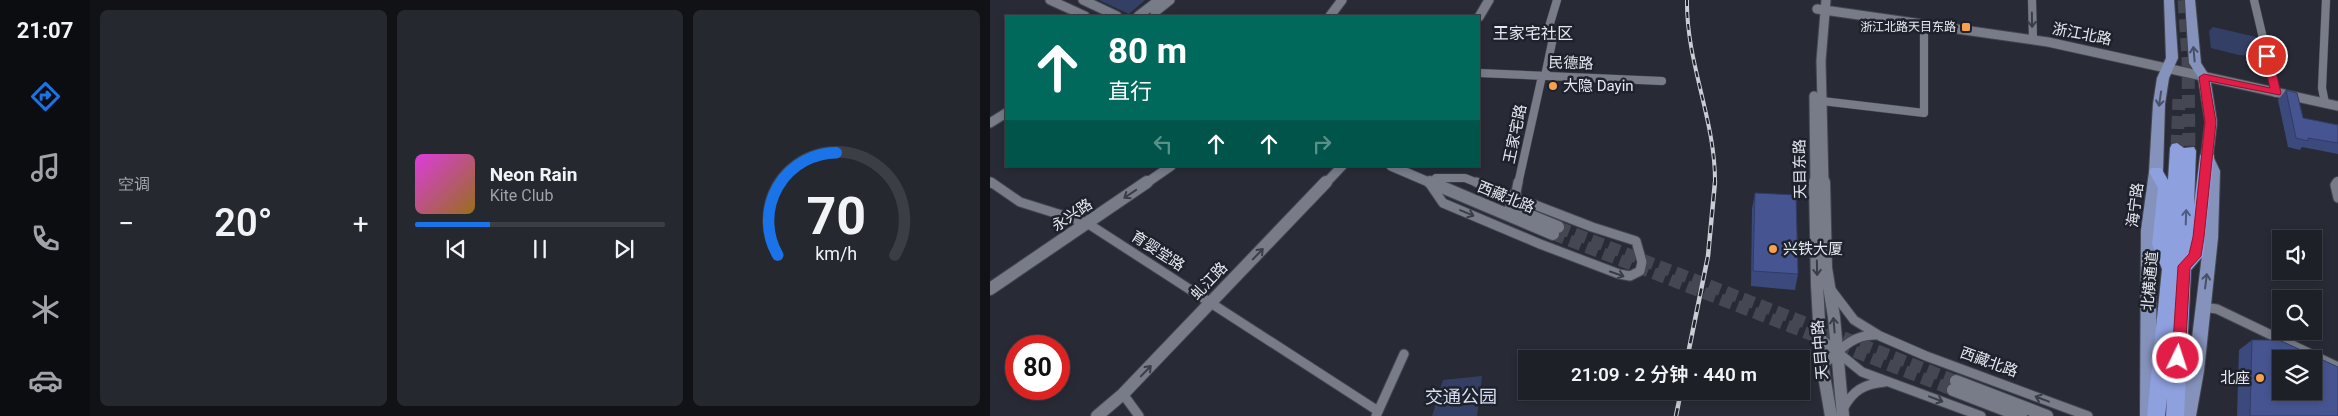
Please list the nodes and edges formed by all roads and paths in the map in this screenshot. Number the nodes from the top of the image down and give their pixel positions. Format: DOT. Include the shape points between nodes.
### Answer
graph roads {
  1 [pos="1050,0"];
  2 [pos="1083,0"];
  3 [pos="1159,0"];
  4 [pos="1170,0"];
  5 [pos="1342,0"];
  6 [pos="1489,0"];
  7 [pos="1557,0"];
  8 [pos="2032,0"];
  9 [pos="2170,0"];
  10 [pos="2190,0"];
  11 [pos="2254,0"];
  12 [pos="2326,0"];
  13 [pos="1821,5"];
  14 [pos="1083,15"];
  15 [pos="1115,15"];
  16 [pos="1139,15"];
  17 [pos="1151,15"];
  18 [pos="1331,15"];
  19 [pos="1480,15"];
  20 [pos="1924,23"];
  21 [pos="2033,39"];
  22 [pos="2168,67"];
  23 [pos="1480,74"];
  24 [pos="1543,76"];
  25 [pos="2204,77"];
  26 [pos="1662,82"];
  27 [pos="2276,93"];
  28 [pos="1822,101"];
  29 [pos="2325,103"];
  30 [pos="1005,106"];
  31 [pos="2338,106"];
  32 [pos="1005,113"];
  33 [pos="1924,113"];
  34 [pos="990,115"];
  35 [pos="990,123"];
  36 [pos="2207,156"];
  37 [pos="1170,167"];
  38 [pos="1341,167"];
  39 [pos="1394,167"];
  40 [pos="1412,167"];
  41 [pos="2156,172"];
  42 [pos="1433,181"];
  43 [pos="2338,181"];
  44 [pos="990,182"];
  45 [pos="1515,198"];
  46 [pos="2338,198"];
  47 [pos="1087,223"];
  48 [pos="1556,231"];
  49 [pos="2184,266"];
  50 [pos="2169,279"];
  51 [pos="1827,282"];
  52 [pos="990,289"];
  53 [pos="1211,303"];
  54 [pos="2202,307"];
  55 [pos="2173,316"];
  56 [pos="1880,336"];
  57 [pos="1820,338"];
  58 [pos="1850,341"];
  59 [pos="1837,352"];
  60 [pos="1404,354"];
  61 [pos="1822,366"];
  62 [pos="1854,366"];
  63 [pos="2338,367"];
  64 [pos="1890,382"];
  65 [pos="1123,394"];
  66 [pos="1377,413"];
  67 [pos="1839,414"];
  68 [pos="1097,416"];
  69 [pos="1139,416"];
  70 [pos="1982,416"];
  71 [pos="2021,416"];
  72 [pos="2047,416"];
  73 [pos="2088,416"];
  74 [pos="2149,416"];
  75 [pos="2156,416"];
  76 [pos="2175,416"];
  77 [pos="2187,416"];
  1 -- 14 [label="main road"];
  2 -- 15 [label="main road"];
  3 -- 16 [label="main road"];
  4 -- 17 [label="main road"];
  5 -- 18 [label="main road"];
  6 -- 19 [label="main road"];
  7 -- 24 [label="street, 王家宅路" via="1548,30 1553,38"];
  8 -- 21 [label="street, one-way"];
  9 -- 22 [label="main road, 海宁路" via="2172,58"];
  25 -- 10 [label="main road, one-way" via="2195,63"];
  11 -- 27 [label="street"];
  12 -- 29 [label="street" via="2322,88"];
  13 -- 20 [label="main road, 浙江北路"];
  13 -- 28 [label="main road, 天目东路"];
  13 -- 57 [label="main road, 天目东路, one-way" via="1814,101"];
  20 -- 21 [label="main road, 浙江北路"];
  20 -- 33 [label="street"];
  21 -- 22 [label="main road, 浙江北路"];
  22 -- 25 [label="main road, 浙江北路"];
  22 -- 41 [label="main road, 海宁路, one-way" via="2159,104"];
  23 -- 24 [label="street, 民德路"];
  24 -- 26 [label="street, 民德路"];
  24 -- 45 [label="street, 王家宅路"];
  25 -- 27 [label="main road, 浙江北路"];
  25 -- 36 [label="main road" via="2211,122"];
  27 -- 29 [label="main road, 浙江北路"];
  28 -- 33 [label="street"];
  28 -- 51 [label="main road, 天目东路"];
  29 -- 31 [label="main road, 浙江北路"];
  30 -- 34 [label="main road"];
  32 -- 35 [label="main road"];
  36 -- 49 [label="highway" via="2195,256"];
  54 -- 36 [label="main road, one-way" via="2211,238 2213,172"];
  37 -- 47 [label="main road, 永兴路, one-way"];
  53 -- 38 [label="main road, 虬江路, one-way"];
  39 -- 42 [label="main road, 西藏北路"];
  40 -- 42 [label="main road, 西藏北路"];
  41 -- 50 [label="highway" via="2165,188 2160,244"];
  41 -- 74 [label="main road, 海宁路" via="2148,230"];
  42 -- 45 [label="street" via="1466,178"];
  42 -- 45 [label="street, one-way" via="1443,203 1606,270 1627,277 1642,266 1636,241"];
  42 -- 48 [label="main road, 西藏北路"];
  43 -- 46 [label="street" via="2335,185"];
  44 -- 47 [label="street, 育婴堂路" via="1020,202"];
  47 -- 52 [label="main road, 永兴路"];
  47 -- 53 [label="street, 育婴堂路"];
  49 -- 50 [label="highway, 北横通道, one-way" via="2183,150"];
  49 -- 55 [label="highway, 北横通道"];
  50 -- 55 [label="highway, 北横通道"];
  51 -- 56 [label="street, 西藏北路" via="1848,313"];
  59 -- 51 [label="main road, 天目中路, one-way"];
  65 -- 53 [label="main road, 虬江路, one-way"];
  53 -- 66 [label="street, 育婴堂路"];
  54 -- 63 [label="street" via="2217,309"];
  54 -- 77 [label="main road" via="2196,372"];
  55 -- 75 [label="highway, 北横通道"];
  55 -- 76 [label="highway, 北横通道"];
  56 -- 58 [label="street, 西藏北路" via="1864,334"];
  73 -- 56 [label="street, 西藏北路, one-way"];
  57 -- 59 [label="street"];
  57 -- 61 [label="main road, 天目中路"];
  58 -- 59 [label="street, 西藏北路"];
  58 -- 62 [label="street" via="1847,353"];
  59 -- 61 [label="street, 西藏北路"];
  59 -- 62 [label="street"];
  59 -- 67 [label="main road, 天目中路"];
  60 -- 66 [label="street"];
  61 -- 67 [label="main road, 天目中路"];
  62 -- 64 [label="street"];
  64 -- 67 [label="street" via="1859,387"];
  64 -- 70 [label="street, one-way"];
  65 -- 68 [label="main road, 虬江路"];
  65 -- 69 [label="street"];
  71 -- 72 [label="main road, 西藏北路" via="1955,385"];
}
